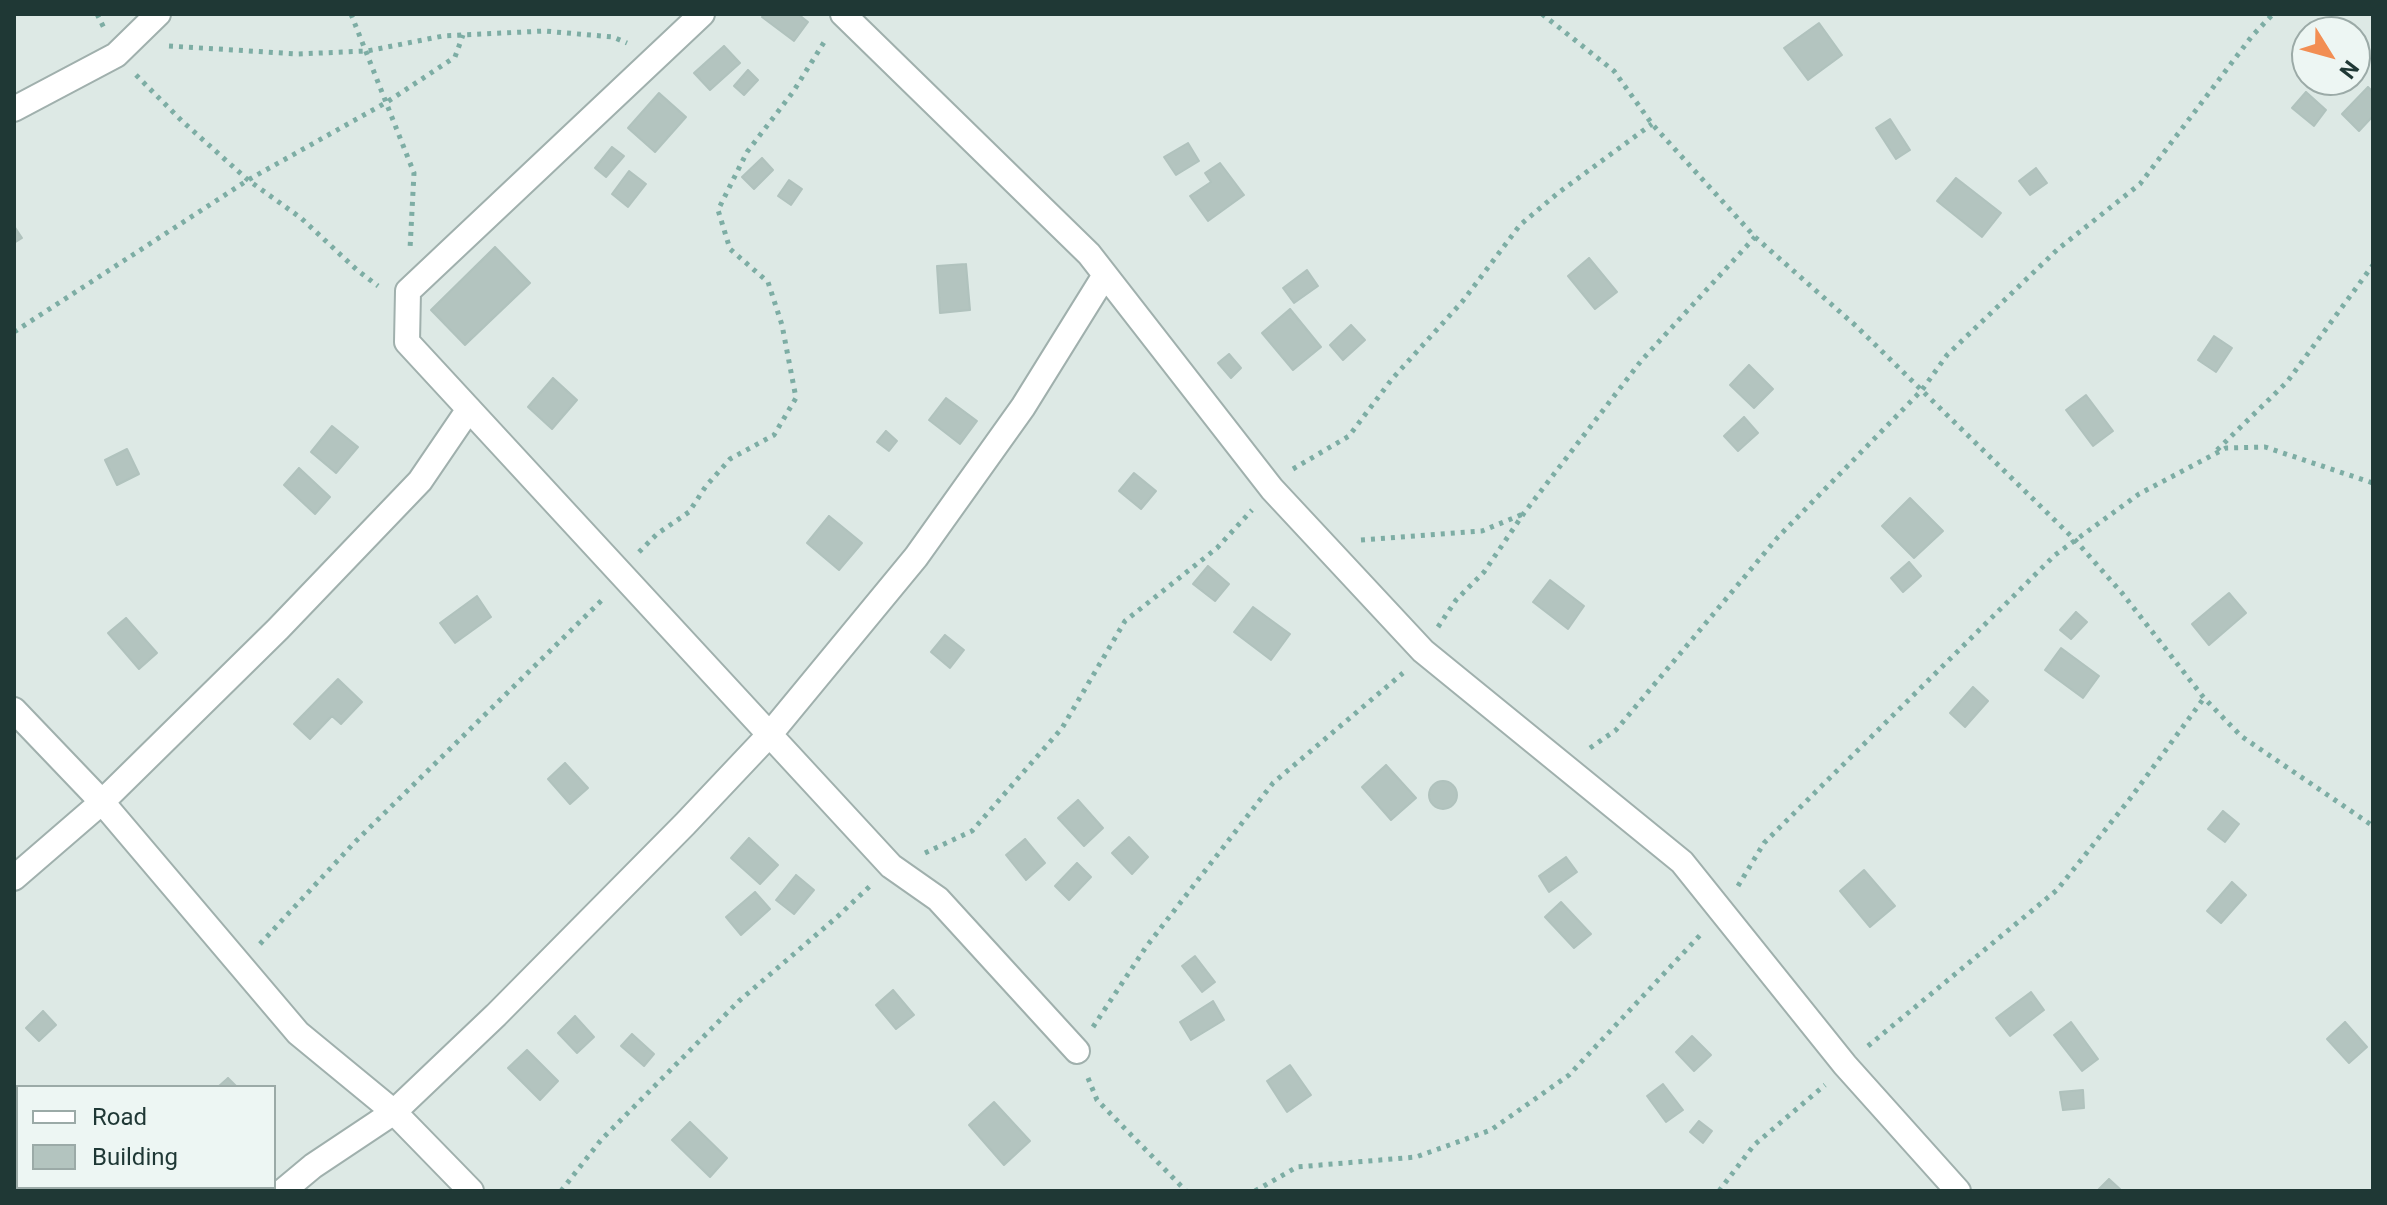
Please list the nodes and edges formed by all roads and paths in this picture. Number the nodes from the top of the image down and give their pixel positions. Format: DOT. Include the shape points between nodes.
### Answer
graph roads {
  1 [pos="97,14"];
  2 [pos="158,14"];
  3 [pos="351,14"];
  4 [pos="702,14"];
  5 [pos="1542,14"];
  6 [pos="2273,14"];
  7 [pos="838,20"];
  8 [pos="463,35"];
  9 [pos="123,48"];
  10 [pos="367,51"];
  11 [pos="657,56"];
  12 [pos="387,102"];
  13 [pos="14,109"];
  14 [pos="1652,124"];
  15 [pos="248,180"];
  16 [pos="2373,265"];
  17 [pos="1105,275"];
  18 [pos="408,300"];
  19 [pos="14,332"];
  20 [pos="1922,390"];
  21 [pos="469,409"];
  22 [pos="2210,456"];
  23 [pos="2373,483"];
  24 [pos="1272,489"];
  25 [pos="1524,513"];
  26 [pos="2075,540"];
  27 [pos="1324,545"];
  28 [pos="622,574"];
  29 [pos="2204,698"];
  30 [pos="14,710"];
  31 [pos="770,734"];
  32 [pos="1565,766"];
  33 [pos="102,802"];
  34 [pos="2373,826"];
  35 [pos="891,866"];
  36 [pos="14,878"];
  37 [pos="1722,911"];
  38 [pos="240,965"];
  39 [pos="1077,1051"];
  40 [pos="1845,1065"];
  41 [pos="394,1112"];
  42 [pos="283,1191"];
  43 [pos="471,1191"];
  44 [pos="561,1191"];
  45 [pos="1186,1191"];
  46 [pos="1255,1191"];
  47 [pos="1719,1191"];
  48 [pos="1958,1191"];
  1 -- 9 [label="path"];
  2 -- 9 [label="street"];
  3 -- 10 [label="path"];
  4 -- 11 [label="street"];
  5 -- 14 [label="path" via="1614,71"];
  6 -- 20 [label="path" via="2140,184 2058,249 1947,355"];
  7 -- 17 [label="street" via="1089,254"];
  7 -- 28 [label="path" via="747,152 718,210 730,249 768,282 796,398 774,435 730,459 689,512 657,534"];
  8 -- 10 [label="path"];
  8 -- 11 [label="path" via="544,31 613,37"];
  8 -- 12 [label="path" via="455,57"];
  9 -- 10 [label="path"];
  9 -- 13 [label="street"];
  9 -- 15 [label="path" via="182,121"];
  10 -- 12 [label="path"];
  11 -- 18 [label="street"];
  12 -- 15 [label="path"];
  12 -- 18 [label="path" via="414,173"];
  14 -- 20 [label="path" via="1755,237"];
  14 -- 24 [label="path" via="1520,225 1349,436 1294,468"];
  15 -- 18 [label="path" via="301,218 357,270"];
  15 -- 19 [label="path"];
  16 -- 22 [label="path" via="2287,382"];
  17 -- 24 [label="street"];
  17 -- 31 [label="street" via="1023,407 916,557"];
  18 -- 21 [label="street" via="407,342"];
  20 -- 26 [label="path"];
  20 -- 32 [label="path" via="1778,537 1616,730"];
  21 -- 28 [label="street"];
  21 -- 33 [label="street" via="420,481"];
  22 -- 23 [label="path" via="2226,448 2265,447"];
  22 -- 26 [label="path" via="2139,494"];
  24 -- 27 [label="street"];
  24 -- 35 [label="path" via="1217,548 1125,621 1062,728 972,831"];
  25 -- 27 [label="path" via="1482,531"];
  26 -- 29 [label="path"];
  26 -- 37 [label="path" via="1764,843"];
  27 -- 32 [label="street" via="1423,651"];
  28 -- 31 [label="street"];
  28 -- 38 [label="path"];
  29 -- 34 [label="path" via="2241,736"];
  29 -- 40 [label="path" via="2057,890"];
  30 -- 33 [label="street"];
  31 -- 35 [label="street"];
  31 -- 41 [label="street"];
  32 -- 37 [label="street" via="1682,862"];
  33 -- 36 [label="street"];
  33 -- 38 [label="street"];
  35 -- 39 [label="street" via="938,899"];
  35 -- 44 [label="path" via="739,1001 601,1140"];
  37 -- 40 [label="street"];
  37 -- 46 [label="path" via="1569,1075 1491,1130 1416,1157 1297,1167"];
  38 -- 41 [label="street" via="298,1033"];
  39 -- 45 [label="path" via="1097,1100"];
  40 -- 47 [label="path" via="1754,1145"];
  40 -- 48 [label="street"];
  41 -- 42 [label="street"];
  41 -- 43 [label="street"];
}
